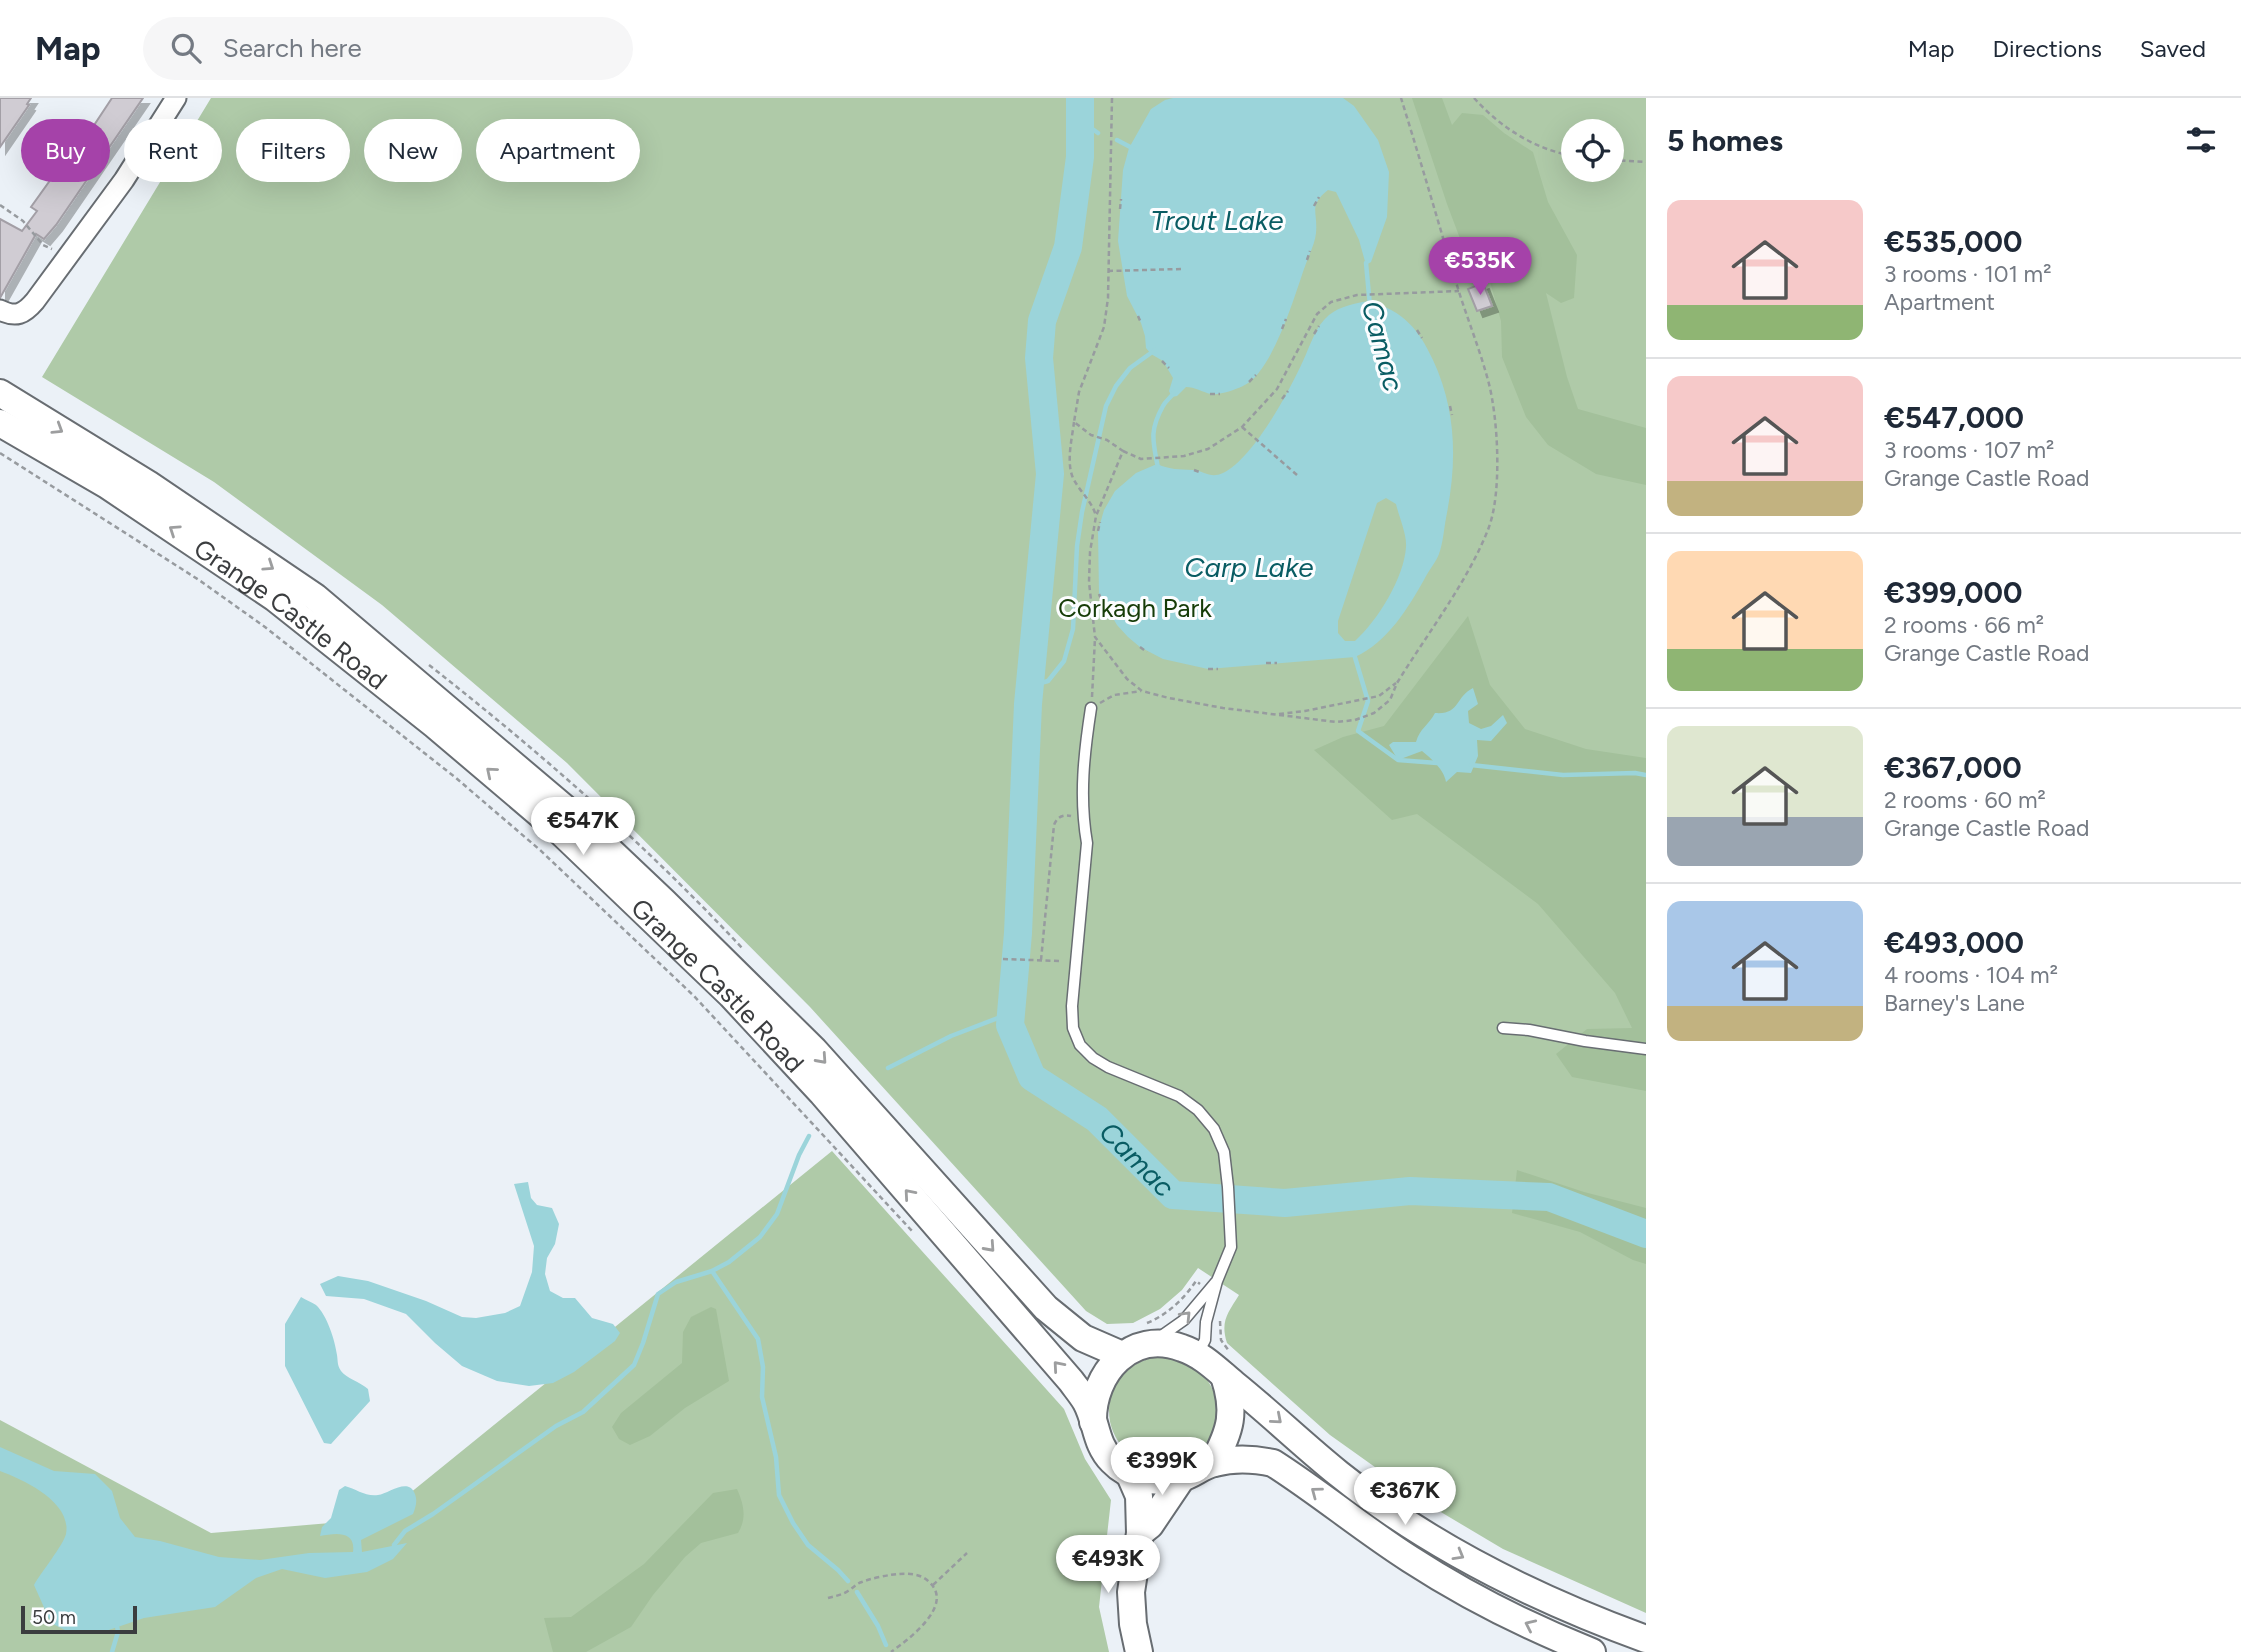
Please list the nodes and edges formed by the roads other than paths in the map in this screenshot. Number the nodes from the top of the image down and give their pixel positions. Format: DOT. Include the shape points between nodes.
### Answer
graph roads {
  1 [pos="176,98"];
  2 [pos="0,310"];
  3 [pos="0,393"];
  4 [pos="0,423"];
  5 [pos="1091,708"];
  6 [pos="1503,1028"];
  7 [pos="1646,1049"];
  8 [pos="1217,1281"];
  9 [pos="1149,1344"];
  10 [pos="1122,1355"];
  11 [pos="1196,1355"];
  12 [pos="1226,1363"];
  13 [pos="1093,1423"];
  14 [pos="1213,1463"];
  15 [pos="1129,1474"];
  16 [pos="1181,1479"];
  17 [pos="1140,1533"];
  18 [pos="1646,1639"];
  19 [pos="1139,1652"];
  20 [pos="1592,1652"];
  1 -- 2 [label="street" via="130,172 25,312 18,315"];
  3 -- 10 [label="main road, Grange Castle Road, one-way" via="148,484 315,597 569,812 814,1050 1046,1308 1083,1338"];
  13 -- 4 [label="main road, Grange Castle Road, one-way" via="1087,1404 1071,1381 822,1093 731,995 561,832 275,598 107,485"];
  5 -- 8 [label="lane" via="1084,755 1082,817 1087,843 1073,1028 1080,1045 1093,1058 1179,1096 1214,1129 1224,1152 1231,1247"];
  6 -- 7 [label="lane"];
  9 -- 8 [label="lane, one-way" via="1184,1320"];
  8 -- 11 [label="lane" via="1205,1340"];
  9 -- 10 [label="main road"];
  9 -- 11 [label="main road" via="1181,1347"];
  10 -- 13 [label="main road" via="1099,1385"];
  11 -- 12 [label="main road" via="1210,1363"];
  12 -- 14 [label="main road" via="1232,1410 1229,1430"];
  12 -- 18 [label="main road, one-way" via="1340,1475 1427,1536 1495,1574"];
  13 -- 15 [label="main road, Grange Castle Road" via="1112,1461"];
  14 -- 16 [label="main road"];
  20 -- 14 [label="main road, one-way" via="1494,1606 1410,1559 1273,1463 1252,1459"];
  15 -- 16 [label="main road" via="1149,1480"];
  15 -- 17 [label="main road" via="1139,1496"];
  16 -- 17 [label="main road"];
  17 -- 19 [label="main road" via="1131,1592"];
}
